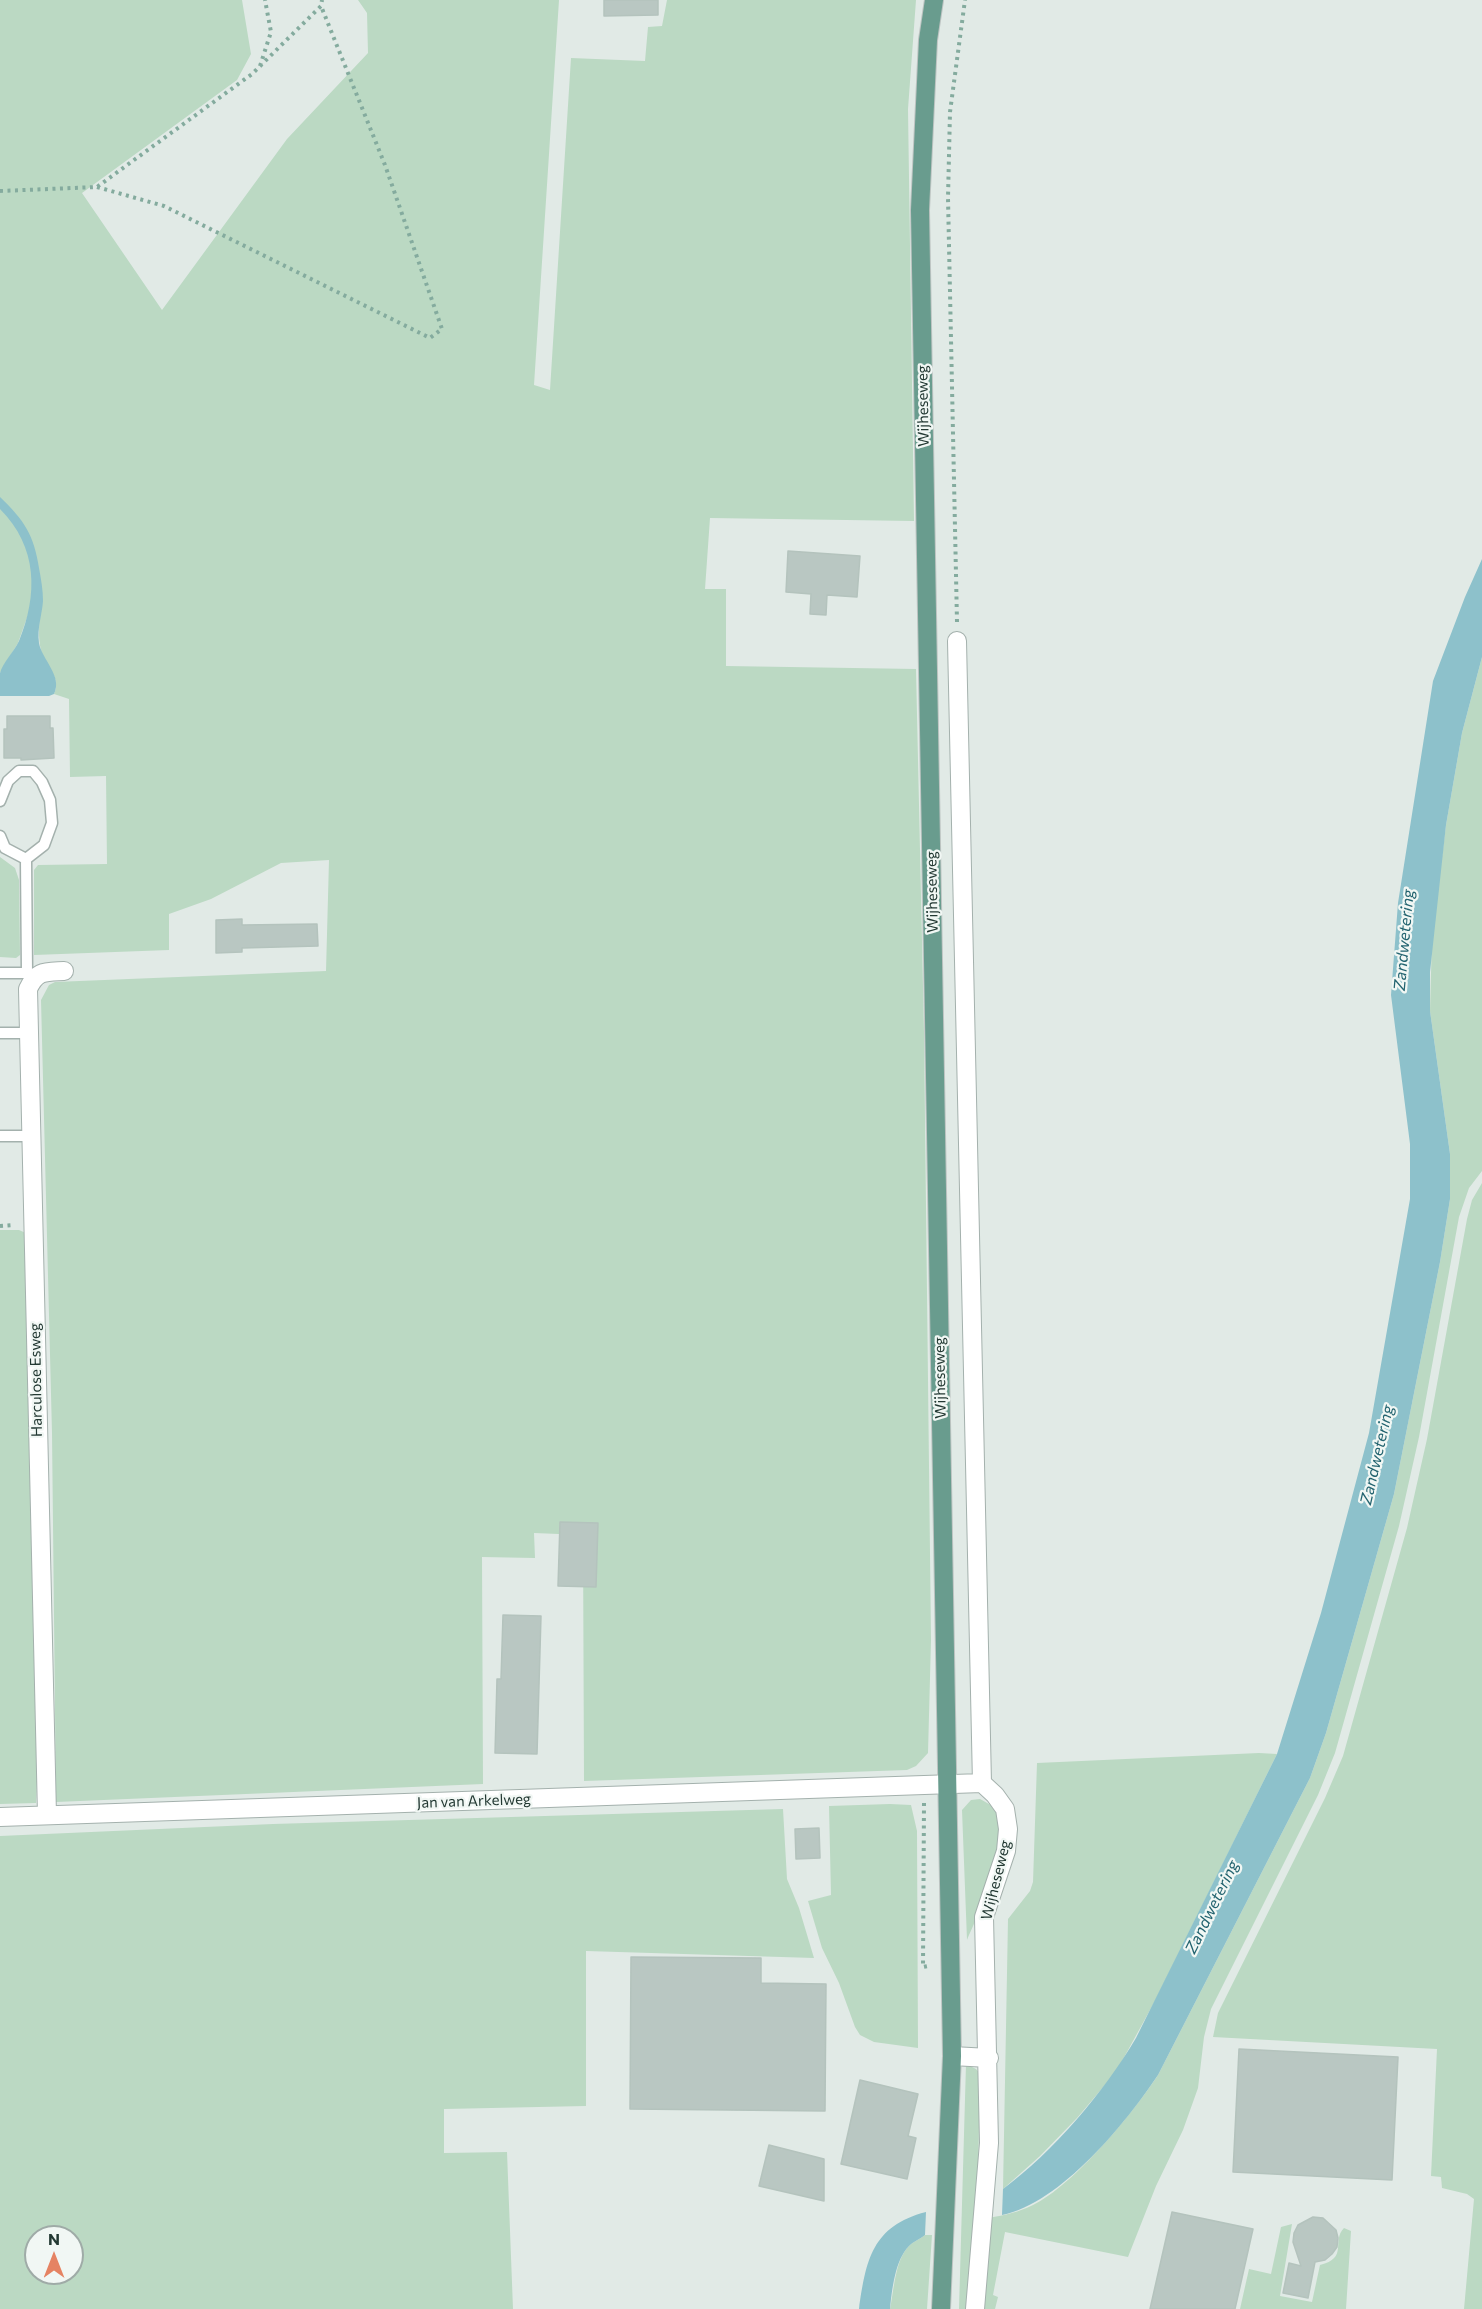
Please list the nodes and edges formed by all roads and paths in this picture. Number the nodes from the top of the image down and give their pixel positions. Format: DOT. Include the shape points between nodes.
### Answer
graph roads {
  1 [pos="265,0"];
  2 [pos="322,0"];
  3 [pos="934,0"];
  4 [pos="965,0"];
  5 [pos="321,6"];
  6 [pos="260,66"];
  7 [pos="97,187"];
  8 [pos="0,191"];
  9 [pos="957,641"];
  10 [pos="0,801"];
  11 [pos="0,836"];
  12 [pos="26,859"];
  13 [pos="64,971"];
  14 [pos="0,973"];
  15 [pos="30,976"];
  16 [pos="0,1033"];
  17 [pos="29,1033"];
  18 [pos="0,1136"];
  19 [pos="31,1136"];
  20 [pos="982,1783"];
  21 [pos="947,1784"];
  22 [pos="923,1786"];
  23 [pos="47,1815"];
  24 [pos="0,1817"];
  25 [pos="928,1966"];
  26 [pos="952,2056"];
  27 [pos="989,2058"];
  28 [pos="941,2309"];
  29 [pos="975,2309"];
  1 -- 6 [label="path" via="271,32"];
  2 -- 5 [label="path"];
  3 -- 21 [label="main road, Wijheseweg" via="928,40 920,210"];
  4 -- 9 [label="path, Wijheseweg" via="950,112 948,198"];
  5 -- 6 [label="path"];
  5 -- 7 [label="path" via="385,165 442,329 430,338 164,206"];
  6 -- 7 [label="path"];
  7 -- 8 [label="path"];
  9 -- 20 [label="street, Wijheseweg"];
  10 -- 12 [label="lane" via="8,781 19,771 33,771 42,782 50,800 52,823 44,845"];
  11 -- 12 [label="lane" via="5,848"];
  12 -- 15 [label="lane"];
  13 -- 15 [label="street"];
  14 -- 15 [label="lane"];
  15 -- 17 [label="street, Harculose Esweg"];
  16 -- 17 [label="lane"];
  17 -- 19 [label="street, Harculose Esweg"];
  18 -- 19 [label="lane"];
  19 -- 23 [label="street, Harculose Esweg"];
  20 -- 21 [label="street"];
  20 -- 27 [label="street, Wijheseweg" via="1005,1809 1008,1829 1006,1851 984,1917"];
  21 -- 22 [label="street, Jan van Arkelweg"];
  21 -- 26 [label="main road, Wijheseweg"];
  22 -- 23 [label="street, Jan van Arkelweg"];
  22 -- 25 [label="path" via="922,1967"];
  23 -- 24 [label="street, Jan van Arkelweg"];
  26 -- 27 [label="street"];
  26 -- 28 [label="main road, Wijheseweg"];
  27 -- 29 [label="street, Wijheseweg" via="988,2165"];
}
